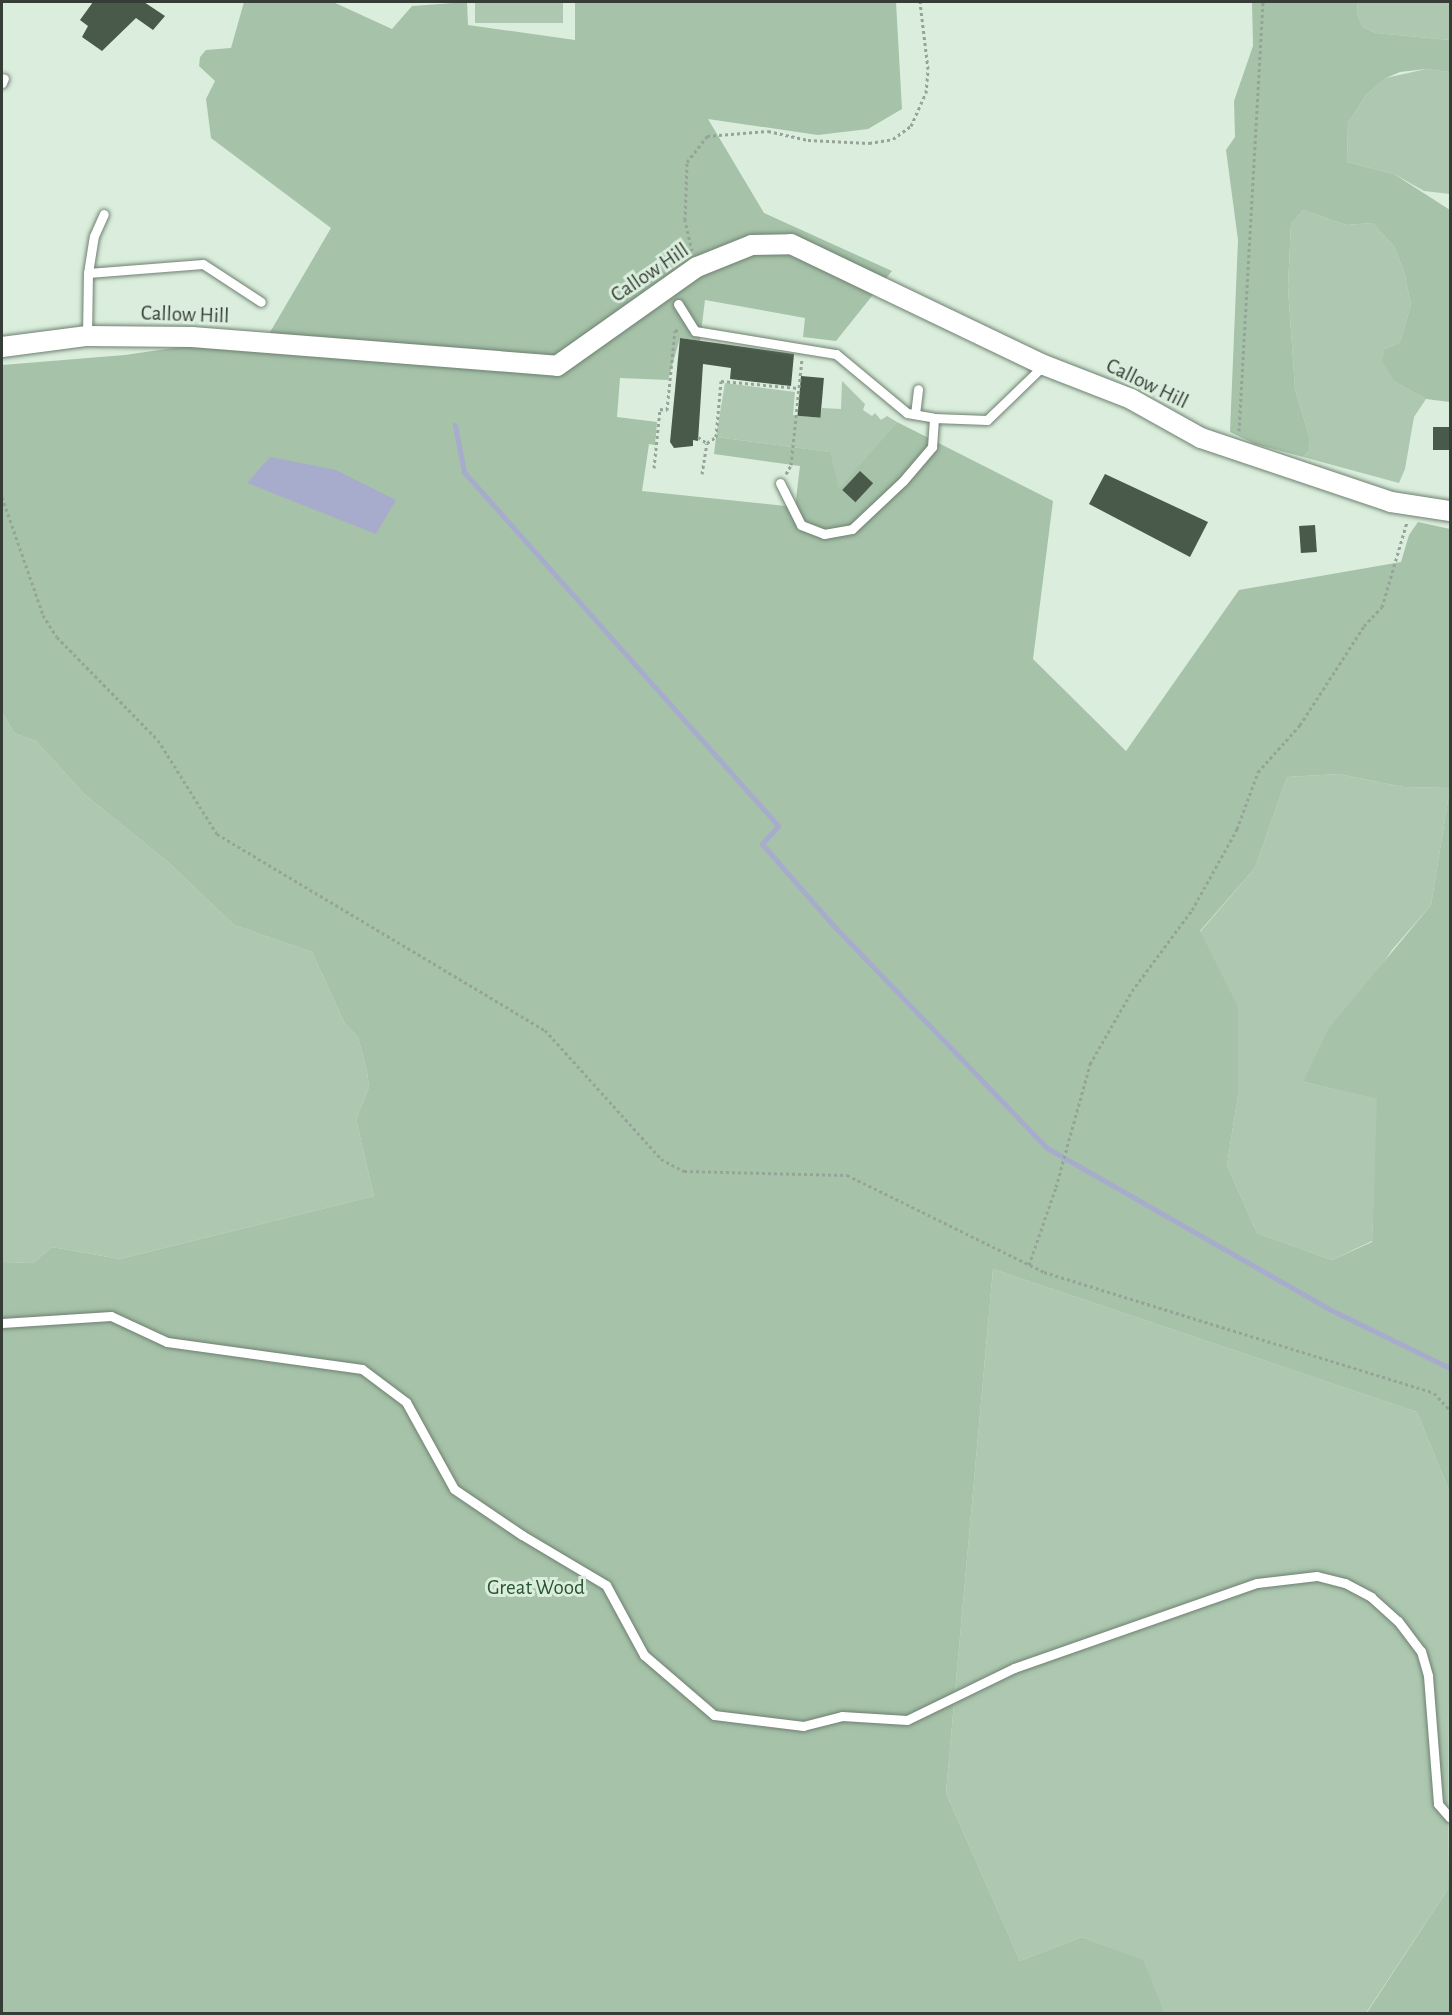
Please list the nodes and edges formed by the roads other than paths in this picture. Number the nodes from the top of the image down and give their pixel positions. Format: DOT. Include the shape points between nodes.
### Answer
graph roads {
  1 [pos="104,214"];
  2 [pos="88,273"];
  3 [pos="261,302"];
  4 [pos="678,304"];
  5 [pos="87,336"];
  6 [pos="2,347"];
  7 [pos="1044,364"];
  8 [pos="918,389"];
  9 [pos="915,414"];
  10 [pos="934,418"];
  11 [pos="780,483"];
  12 [pos="1450,511"];
  13 [pos="2,1323"];
  14 [pos="1450,1818"];
  1 -- 2 [label="lane" via="94,236"];
  2 -- 3 [label="lane" via="203,264"];
  2 -- 5 [label="lane"];
  4 -- 9 [label="lane" via="695,331 849,357 908,412"];
  5 -- 6 [label="street, Callow Hill"];
  5 -- 7 [label="street, Callow Hill" via="192,337 557,366 697,267 752,245 790,244"];
  7 -- 10 [label="lane" via="987,420"];
  7 -- 12 [label="street, Callow Hill" via="1131,399 1202,438 1391,502"];
  8 -- 9 [label="lane"];
  9 -- 10 [label="lane"];
  10 -- 11 [label="lane" via="932,447 903,482 852,529 824,534 801,525"];
  13 -- 14 [label="lane" via="111,1316 167,1342 362,1369 406,1402 454,1489 606,1585 644,1655 714,1715 803,1726 842,1716 907,1720 1014,1668 1257,1584 1317,1576 1345,1583 1371,1596 1398,1621 1421,1651 1428,1676 1438,1804"];
}
